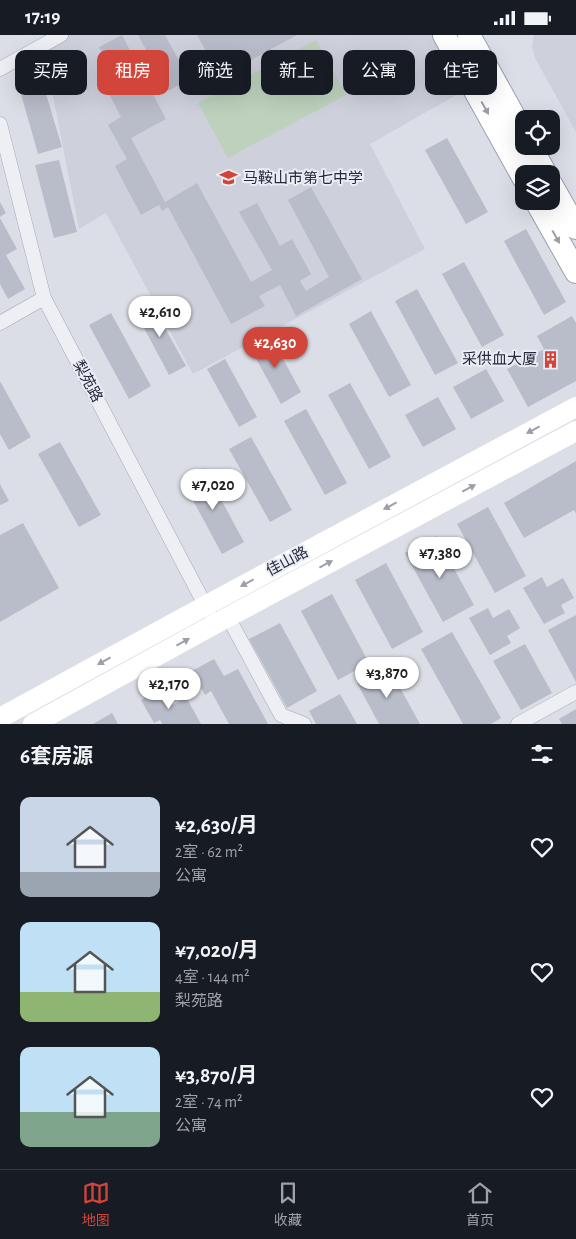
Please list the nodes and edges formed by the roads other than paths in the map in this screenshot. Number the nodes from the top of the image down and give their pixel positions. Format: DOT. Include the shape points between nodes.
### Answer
graph roads {
  1 [pos="61,35"];
  2 [pos="469,35"];
  3 [pos="448,36"];
  4 [pos="0,69"];
  5 [pos="515,118"];
  6 [pos="0,124"];
  7 [pos="517,165"];
  8 [pos="560,200"];
  9 [pos="541,210"];
  10 [pos="576,228"];
  11 [pos="576,272"];
  12 [pos="44,298"];
  13 [pos="0,323"];
  14 [pos="576,407"];
  15 [pos="576,431"];
  16 [pos="205,606"];
  17 [pos="221,621"];
  18 [pos="576,692"];
  19 [pos="0,718"];
  20 [pos="33,724"];
  21 [pos="304,724"];
  22 [pos="518,724"];
  1 -- 4 [label="street"];
  2 -- 5 [label="main road"];
  3 -- 7 [label="main road, one-way"];
  6 -- 12 [label="street, 梨苑路"];
  8 -- 10 [label="main road"];
  9 -- 11 [label="main road, one-way"];
  12 -- 13 [label="street"];
  12 -- 16 [label="street, 梨苑路"];
  14 -- 16 [label="street, 佳山路, one-way"];
  17 -- 15 [label="street, 佳山路, one-way"];
  16 -- 17 [label="street, 梨苑路"];
  16 -- 19 [label="street, 佳山路, one-way"];
  20 -- 17 [label="street, 佳山路, one-way"];
  17 -- 21 [label="street, 梨苑路" via="281,715"];
  18 -- 22 [label="street"];
}
